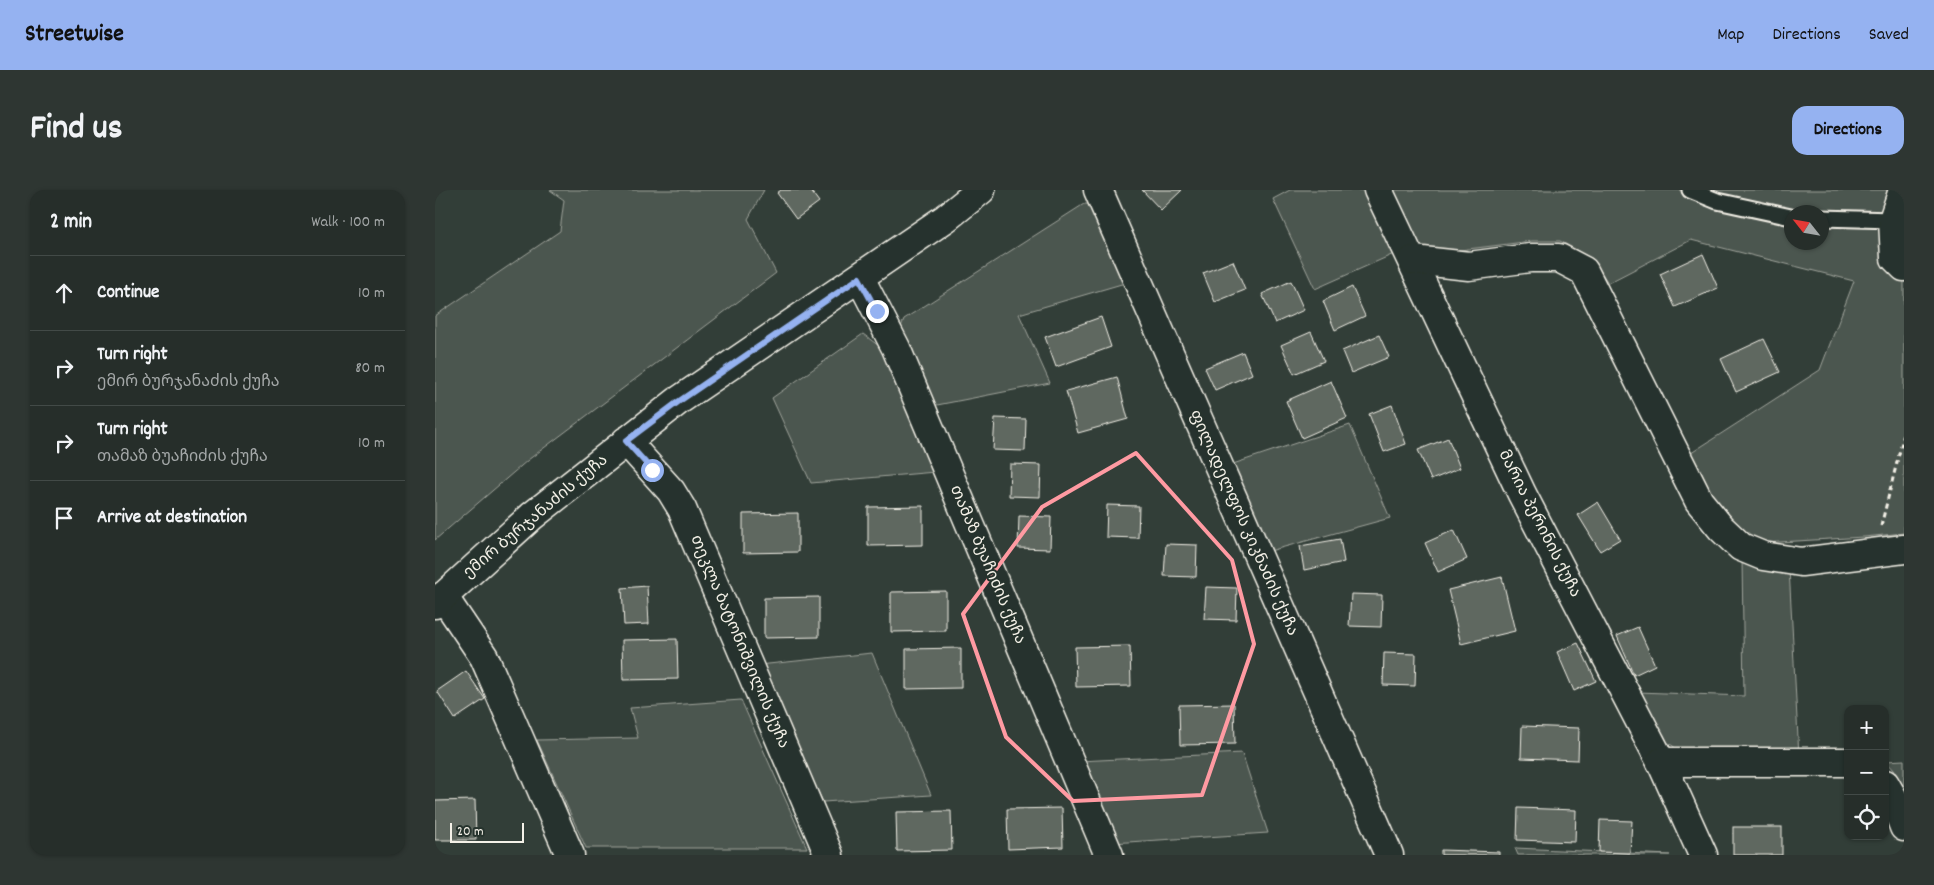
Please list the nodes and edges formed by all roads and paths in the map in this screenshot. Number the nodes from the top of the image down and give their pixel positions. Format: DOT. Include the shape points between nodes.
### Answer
graph roads {
  1 [pos="981,190"];
  2 [pos="1098,190"];
  3 [pos="1378,190"];
  4 [pos="1690,190"];
  5 [pos="1903,190"];
  6 [pos="1784,215"];
  7 [pos="1829,218"];
  8 [pos="1893,220"];
  9 [pos="1413,260"];
  10 [pos="1904,266"];
  11 [pos="859,278"];
  12 [pos="1904,434"];
  13 [pos="626,441"];
  14 [pos="1904,548"];
  15 [pos="1874,552"];
  16 [pos="439,600"];
  17 [pos="1661,762"];
  18 [pos="1844,762"];
  19 [pos="1889,791"];
  20 [pos="1904,827"];
  21 [pos="570,855"];
  22 [pos="829,855"];
  23 [pos="1109,855"];
  24 [pos="1389,855"];
  25 [pos="1703,855"];
  1 -- 11 [label="street, ემირ ბურჯანაძის ქუჩა" via="947,218"];
  2 -- 24 [label="street, ფილადელფოს კიკნაძის ქუჩა"];
  3 -- 9 [label="street, მარია პერინის ქუჩა"];
  4 -- 6 [label="lane" via="1717,200"];
  5 -- 8 [label="street"];
  7 -- 8 [label="lane"];
  8 -- 10 [label="street" via="1895,258"];
  9 -- 15 [label="street" via="1469,266 1559,258 1584,272 1699,501 1721,528 1741,546 1763,556 1792,561"];
  9 -- 17 [label="street, მარია პერინის ქუჩა" via="1522,494"];
  11 -- 13 [label="street, ემირ ბურჯანაძის ქუჩა"];
  11 -- 23 [label="street, თამაზ ბუაჩიძის ქუჩა" via="896,348"];
  12 -- 15 [label="path"];
  13 -- 16 [label="street, ემირ ბურჯანაძის ქუჩა" via="531,516"];
  13 -- 22 [label="street, თეკლა ბატონიშვილის ქუჩა" via="671,491 682,509"];
  14 -- 15 [label="street"];
  16 -- 21 [label="street" via="485,657"];
  17 -- 18 [label="street"];
  17 -- 25 [label="street, მარია პერინის ქუჩა"];
  19 -- 20 [label="street"];
}
